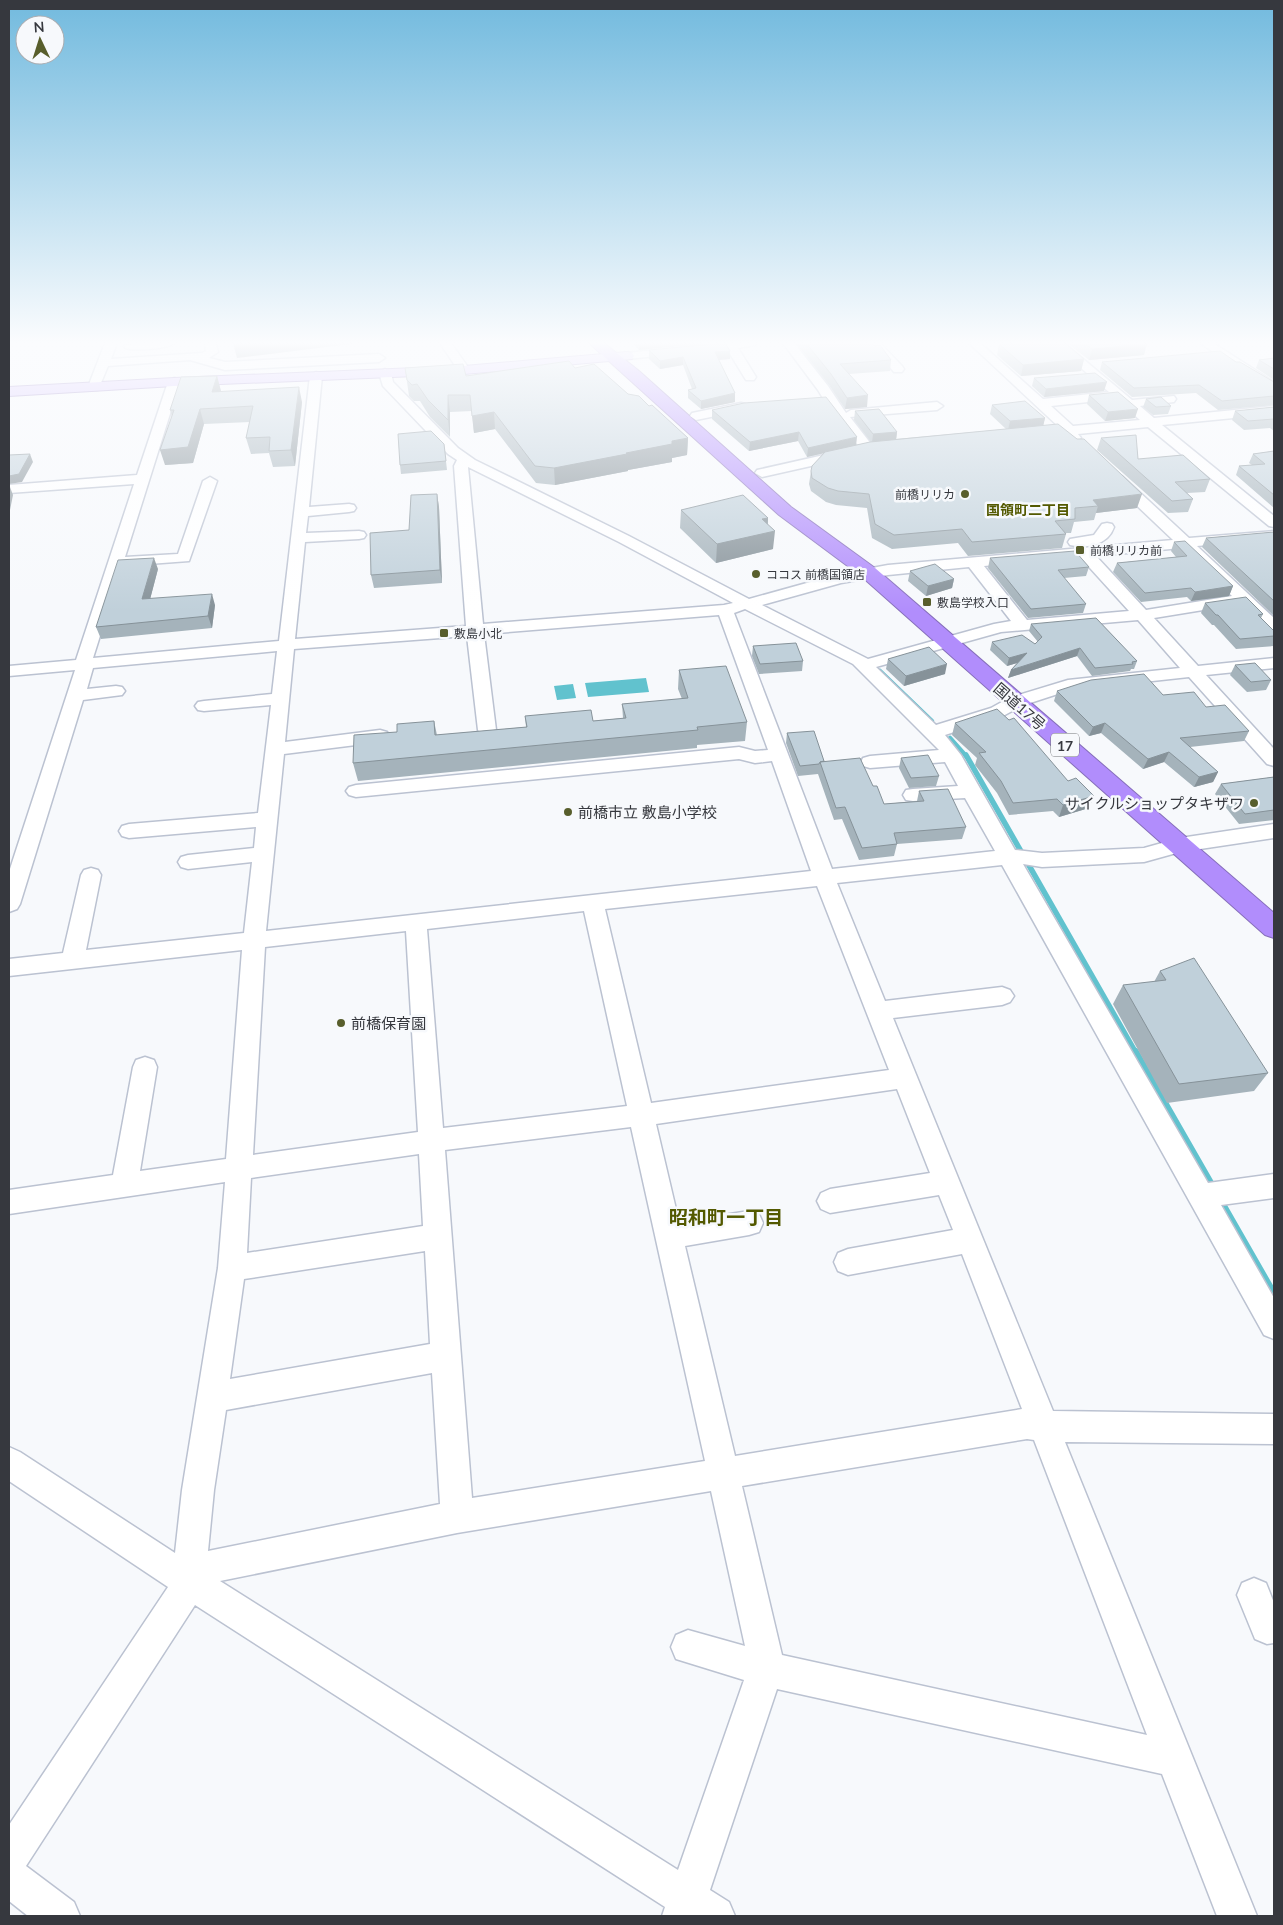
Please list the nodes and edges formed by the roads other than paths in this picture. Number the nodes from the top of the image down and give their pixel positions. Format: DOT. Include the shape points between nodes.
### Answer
graph roads {
  1 [pos="157,433"];
  2 [pos="310,433"];
  3 [pos="437,433"];
  4 [pos="702,433"];
  5 [pos="715,433"];
  6 [pos="859,433"];
  7 [pos="1047,433"];
  8 [pos="1071,433"];
  9 [pos="1164,433"];
  10 [pos="1022,435"];
  11 [pos="1084,448"];
  12 [pos="464,460"];
  13 [pos="1105,467"];
  14 [pos="762,473"];
  15 [pos="142,479"];
  16 [pos="210,481"];
  17 [pos="9,489"];
  18 [pos="348,508"];
  19 [pos="302,512"];
  20 [pos="1274,523"];
  21 [pos="359,535"];
  22 [pos="1274,535"];
  23 [pos="299,538"];
  24 [pos="1187,543"];
  25 [pos="1128,548"];
  26 [pos="1085,552"];
  27 [pos="1050,554"];
  28 [pos="972,561"];
  29 [pos="115,563"];
  30 [pos="862,567"];
  31 [pos="1245,600"];
  32 [pos="736,607"];
  33 [pos="1144,615"];
  34 [pos="1023,624"];
  35 [pos="1274,627"];
  36 [pos="475,630"];
  37 [pos="947,642"];
  38 [pos="286,645"];
  39 [pos="84,663"];
  40 [pos="1274,663"];
  41 [pos="866,666"];
  42 [pos="9,671"];
  43 [pos="1195,672"];
  44 [pos="116,691"];
  45 [pos="75,695"];
  46 [pos="280,699"];
  47 [pos="1016,702"];
  48 [pos="204,706"];
  49 [pos="487,730"];
  50 [pos="934,732"];
  51 [pos="380,736"];
  52 [pos="275,748"];
  53 [pos="778,755"];
  54 [pos="952,755"];
  55 [pos="1274,760"];
  56 [pos="870,762"];
  57 [pos="356,791"];
  58 [pos="972,791"];
  59 [pos="913,795"];
  60 [pos="267,819"];
  61 [pos="129,831"];
  62 [pos="1274,831"];
  63 [pos="1180,845"];
  64 [pos="263,854"];
  65 [pos="1008,858"];
  66 [pos="188,862"];
  67 [pos="91,875"];
  68 [pos="824,877"];
  69 [pos="593,903"];
  70 [pos="9,904"];
  71 [pos="416,922"];
  72 [pos="1274,928"];
  73 [pos="254,940"];
  74 [pos="73,959"];
  75 [pos="9,967"];
  76 [pos="1002,996"];
  77 [pos="878,1011"];
  78 [pos="145,1067"];
  79 [pos="904,1078"];
  80 [pos="641,1115"];
  81 [pos="430,1141"];
  82 [pos="240,1170"];
  83 [pos="946,1182"];
  84 [pos="124,1186"];
  85 [pos="1274,1186"];
  86 [pos="1208,1195"];
  87 [pos="830,1201"];
  88 [pos="9,1202"];
  89 [pos="749,1223"];
  90 [pos="437,1236"];
  91 [pos="668,1236"];
  92 [pos="970,1240"];
  93 [pos="848,1262"];
  94 [pos="232,1268"];
  95 [pos="1274,1325"];
  96 [pos="445,1356"];
  97 [pos="212,1397"];
  98 [pos="1044,1426"];
  99 [pos="1274,1429"];
  100 [pos="9,1463"];
  101 [pos="722,1473"];
  102 [pos="457,1518"];
  103 [pos="189,1581"];
  104 [pos="1254,1595"];
  105 [pos="1274,1626"];
  106 [pos="688,1647"];
  107 [pos="766,1669"];
  108 [pos="1171,1753"];
  109 [pos="9,1858"];
  110 [pos="9,1877"];
  111 [pos="695,1911"];
  112 [pos="60,1916"];
  113 [pos="1237,1916"];
  1 -- 15 [label="street"];
  2 -- 19 [label="street"];
  3 -- 12 [label="street"];
  4 -- 30 [label="highway, 国道17号 / 17" via="785,511"];
  5 -- 14 [label="highway, 国道17号 / 17"];
  6 -- 14 [label="street" via="874,448"];
  7 -- 10 [label="street"];
  8 -- 11 [label="street"];
  9 -- 20 [label="street"];
  12 -- 32 [label="street" via="624,539"];
  12 -- 36 [label="street" via="461,466"];
  13 -- 24 [label="street"];
  14 -- 30 [label="highway, 国道17号 / 17"];
  15 -- 17 [label="street"];
  15 -- 29 [label="street"];
  16 -- 29 [label="street" via="184,558"];
  18 -- 19 [label="street"];
  19 -- 23 [label="street"];
  21 -- 23 [label="street"];
  22 -- 24 [label="street"];
  23 -- 38 [label="street"];
  24 -- 25 [label="street"];
  24 -- 31 [label="street"];
  25 -- 26 [label="street"];
  25 -- 27 [label="street" via="1104,522 1103,537 1047,546 1045,549"];
  26 -- 27 [label="street"];
  26 -- 33 [label="street"];
  27 -- 28 [label="street"];
  28 -- 30 [label="street"];
  28 -- 34 [label="street"];
  29 -- 39 [label="street"];
  30 -- 32 [label="street"];
  30 -- 37 [label="highway, 国道17号 / 17"];
  31 -- 33 [label="street"];
  31 -- 35 [label="street"];
  32 -- 36 [label="street"];
  32 -- 41 [label="street" via="851,656"];
  32 -- 53 [label="street"];
  33 -- 34 [label="street"];
  33 -- 43 [label="street"];
  34 -- 37 [label="street" via="995,628"];
  36 -- 38 [label="street"];
  36 -- 49 [label="street"];
  37 -- 41 [label="street"];
  37 -- 47 [label="highway, 国道17号 / 17"];
  38 -- 39 [label="street"];
  38 -- 46 [label="street"];
  39 -- 42 [label="street"];
  39 -- 45 [label="street"];
  40 -- 43 [label="street"];
  41 -- 50 [label="street"];
  43 -- 47 [label="street" via="1068,685"];
  43 -- 55 [label="street"];
  44 -- 45 [label="street"];
  45 -- 70 [label="street"];
  46 -- 48 [label="street"];
  46 -- 52 [label="street"];
  47 -- 50 [label="street" via="997,712"];
  47 -- 63 [label="highway, 国道17号 / 17"];
  50 -- 54 [label="street"];
  51 -- 52 [label="street"];
  52 -- 60 [label="street"];
  53 -- 57 [label="street" via="755,757 739,753"];
  53 -- 68 [label="street"];
  54 -- 56 [label="street"];
  54 -- 58 [label="street"];
  58 -- 59 [label="street"];
  58 -- 65 [label="street"];
  60 -- 61 [label="street"];
  60 -- 64 [label="street"];
  62 -- 63 [label="street"];
  63 -- 65 [label="street" via="1144,855 1042,860"];
  63 -- 72 [label="highway, 国道17号 / 17"];
  64 -- 66 [label="street"];
  64 -- 73 [label="street"];
  65 -- 68 [label="street"];
  65 -- 86 [label="street"];
  67 -- 74 [label="street"];
  68 -- 69 [label="street"];
  68 -- 77 [label="street"];
  69 -- 71 [label="street"];
  69 -- 80 [label="street"];
  71 -- 73 [label="street"];
  71 -- 81 [label="street"];
  73 -- 74 [label="street"];
  73 -- 82 [label="street"];
  74 -- 75 [label="street"];
  76 -- 77 [label="street"];
  77 -- 79 [label="street"];
  78 -- 84 [label="street"];
  79 -- 80 [label="street"];
  79 -- 83 [label="street"];
  80 -- 81 [label="street"];
  80 -- 91 [label="street"];
  81 -- 82 [label="street"];
  81 -- 90 [label="street"];
  82 -- 84 [label="street"];
  82 -- 94 [label="street"];
  83 -- 87 [label="street"];
  83 -- 92 [label="street"];
  84 -- 88 [label="street"];
  85 -- 86 [label="street"];
  86 -- 95 [label="street"];
  89 -- 91 [label="street"];
  90 -- 94 [label="street"];
  90 -- 96 [label="street"];
  91 -- 101 [label="street"];
  92 -- 93 [label="street"];
  92 -- 98 [label="street"];
  94 -- 97 [label="street"];
  96 -- 97 [label="street"];
  96 -- 102 [label="street"];
  97 -- 103 [label="street"];
  98 -- 99 [label="street"];
  98 -- 101 [label="street" via="1027,1424"];
  98 -- 108 [label="street"];
  100 -- 103 [label="street"];
  101 -- 102 [label="street"];
  101 -- 107 [label="street"];
  102 -- 103 [label="street" via="215,1566"];
  103 -- 109 [label="street" via="180,1600"];
  103 -- 111 [label="street"];
  104 -- 105 [label="street" via="1267,1627"];
  106 -- 107 [label="street"];
  107 -- 108 [label="street" via="1159,1756"];
  107 -- 111 [label="street"];
  108 -- 113 [label="street"];
  110 -- 112 [label="street"];
}
